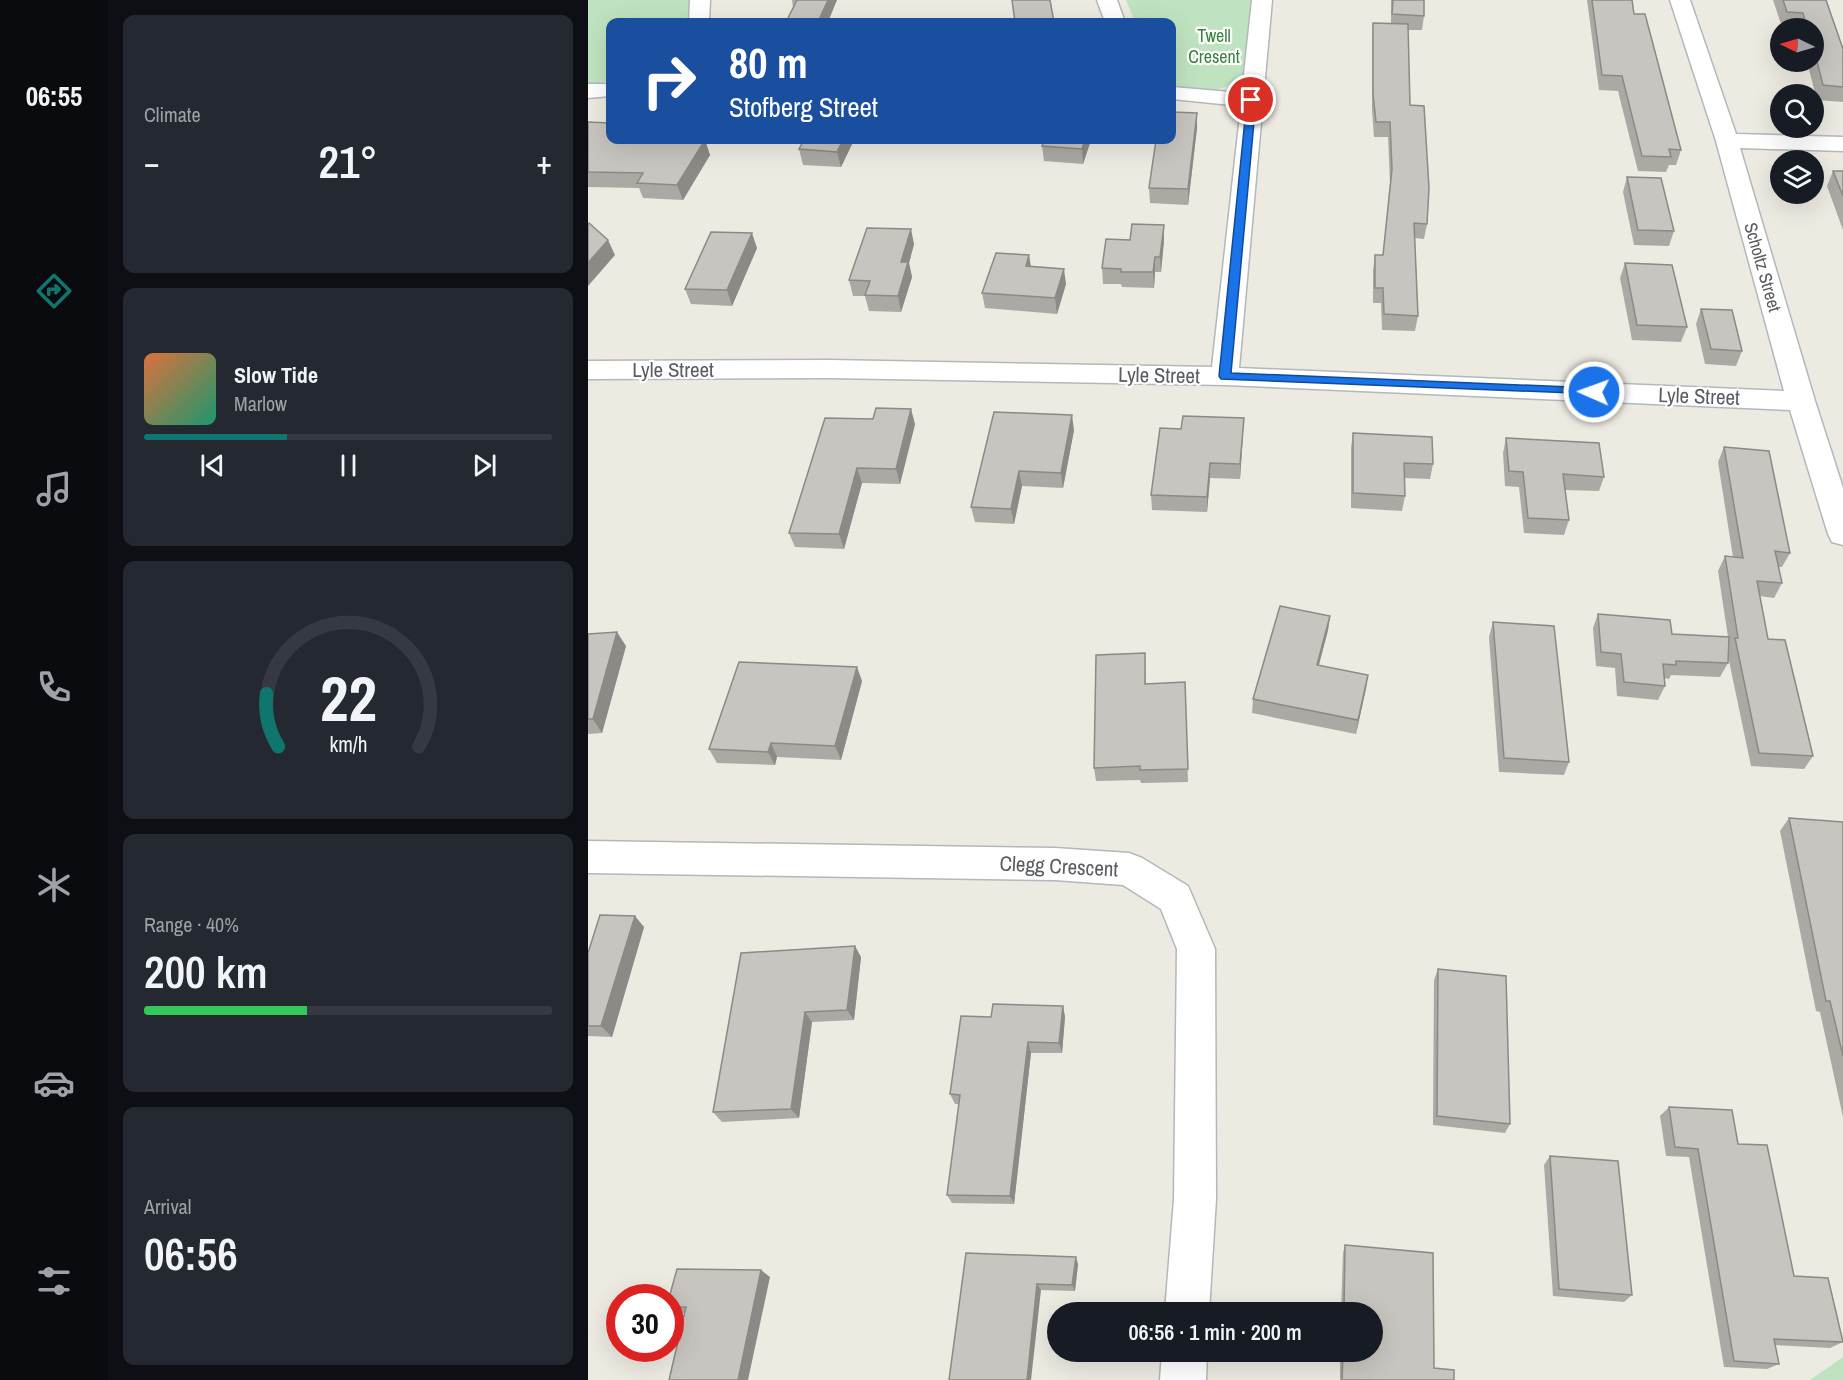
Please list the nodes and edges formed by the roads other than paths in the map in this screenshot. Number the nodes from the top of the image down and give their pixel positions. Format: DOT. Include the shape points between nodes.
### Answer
graph roads {
  1 [pos="700,0"];
  2 [pos="1107,0"];
  3 [pos="1262,0"];
  4 [pos="1680,0"];
  5 [pos="699,18"];
  6 [pos="1114,18"];
  7 [pos="606,90"];
  8 [pos="588,92"];
  9 [pos="1176,93"];
  10 [pos="1251,100"];
  11 [pos="1727,141"];
  12 [pos="1843,144"];
  13 [pos="588,370"];
  14 [pos="1225,376"];
  15 [pos="1802,401"];
  16 [pos="1843,534"];
  17 [pos="588,856"];
  18 [pos="1188,1302"];
  19 [pos="1184,1362"];
  20 [pos="1183,1380"];
  1 -- 5 [label="street"];
  2 -- 6 [label="street"];
  3 -- 10 [label="street"];
  4 -- 11 [label="street, Scholtz Street"];
  7 -- 8 [label="street"];
  9 -- 10 [label="street"];
  10 -- 14 [label="street"];
  11 -- 12 [label="street"];
  11 -- 15 [label="street, Scholtz Street"];
  13 -- 14 [label="street, Lyle Street" via="829,369"];
  14 -- 15 [label="street, Lyle Street"];
  15 -- 16 [label="street, Scholtz Street"];
  17 -- 18 [label="street, Clegg Crescent" via="1055,864 1129,869 1175,898 1196,949 1195,1199"];
  19 -- 20 [label="street"];
}
